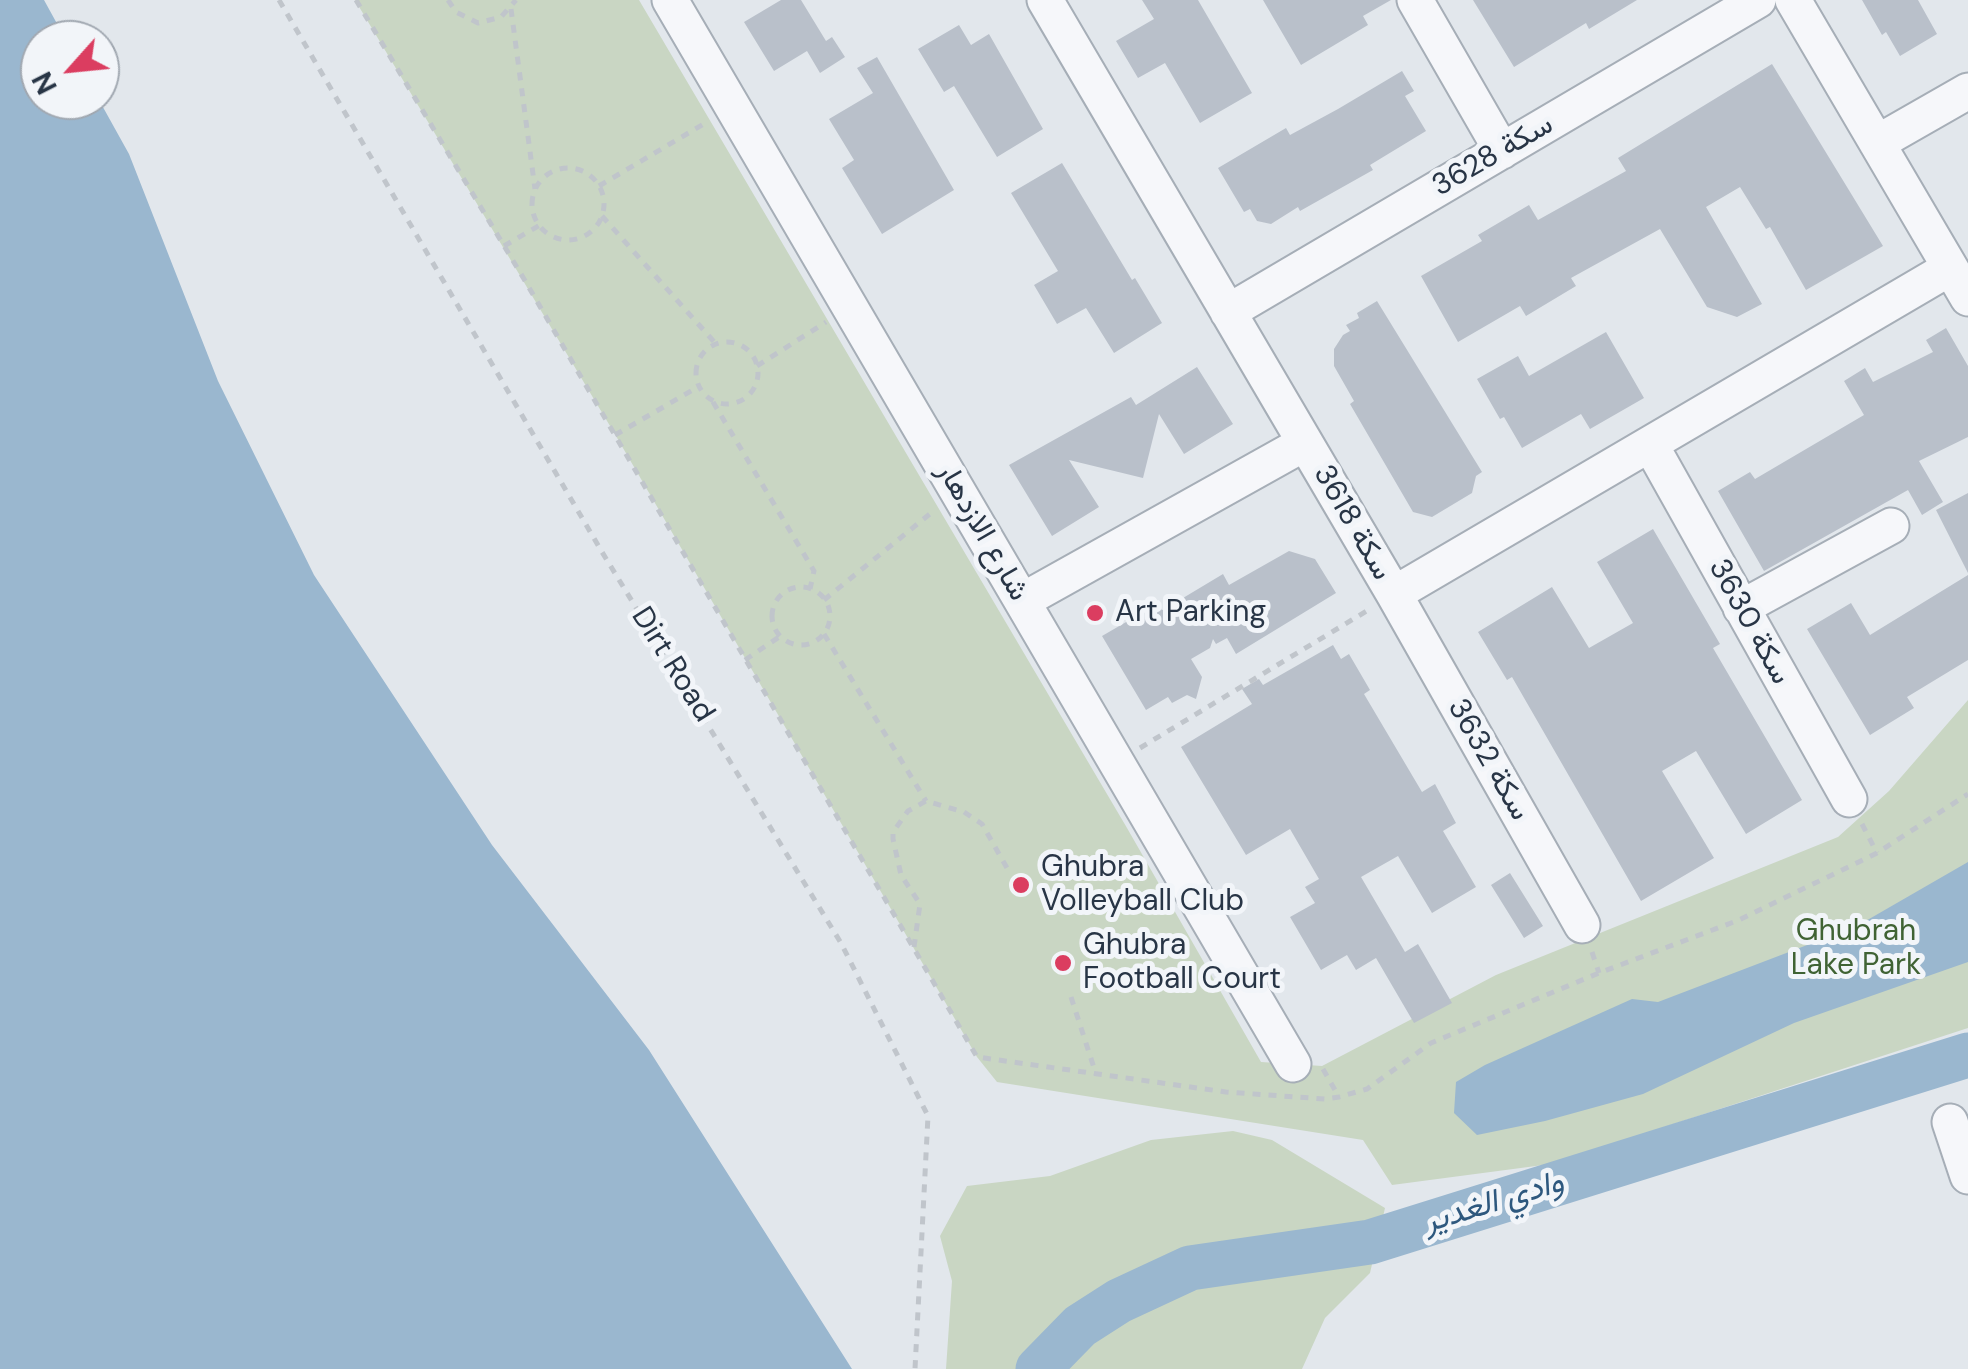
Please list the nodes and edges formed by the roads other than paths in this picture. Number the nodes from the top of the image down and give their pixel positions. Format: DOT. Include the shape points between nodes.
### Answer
graph roads {
  1 [pos="670,0"];
  2 [pos="1045,0"];
  3 [pos="1415,0"];
  4 [pos="1758,0"];
  5 [pos="1793,0"];
  6 [pos="1968,91"];
  7 [pos="1877,143"];
  8 [pos="1502,150"];
  9 [pos="1950,268"];
  10 [pos="1968,298"];
  11 [pos="1228,312"];
  12 [pos="1306,443"];
  13 [pos="1650,444"];
  14 [pos="1891,526"];
  15 [pos="1394,594"];
  16 [pos="1022,601"];
  17 [pos="1741,608"];
  18 [pos="1849,800"];
  19 [pos="1582,925"];
  20 [pos="1307,1065"];
  21 [pos="1950,1122"];
  22 [pos="1968,1176"];
  1 -- 16 [label="street, شارع الازدهار"];
  2 -- 11 [label="street, سكة 3618"];
  3 -- 8 [label="street"];
  4 -- 8 [label="street, سكة 3628"];
  5 -- 7 [label="street"];
  6 -- 7 [label="street"];
  7 -- 9 [label="street"];
  8 -- 11 [label="street, سكة 3628"];
  9 -- 10 [label="street"];
  9 -- 13 [label="street, سكة 3618"];
  11 -- 12 [label="street, سكة 3618"];
  12 -- 15 [label="street, سكة 3618"];
  12 -- 16 [label="street"];
  13 -- 15 [label="street, سكة 3618"];
  13 -- 17 [label="street, سكة 3630"];
  14 -- 17 [label="street"];
  15 -- 19 [label="street, سكة 3632"];
  16 -- 20 [label="street, شارع الازدهار"];
  17 -- 18 [label="street, سكة 3630"];
  21 -- 22 [label="street"];
}
